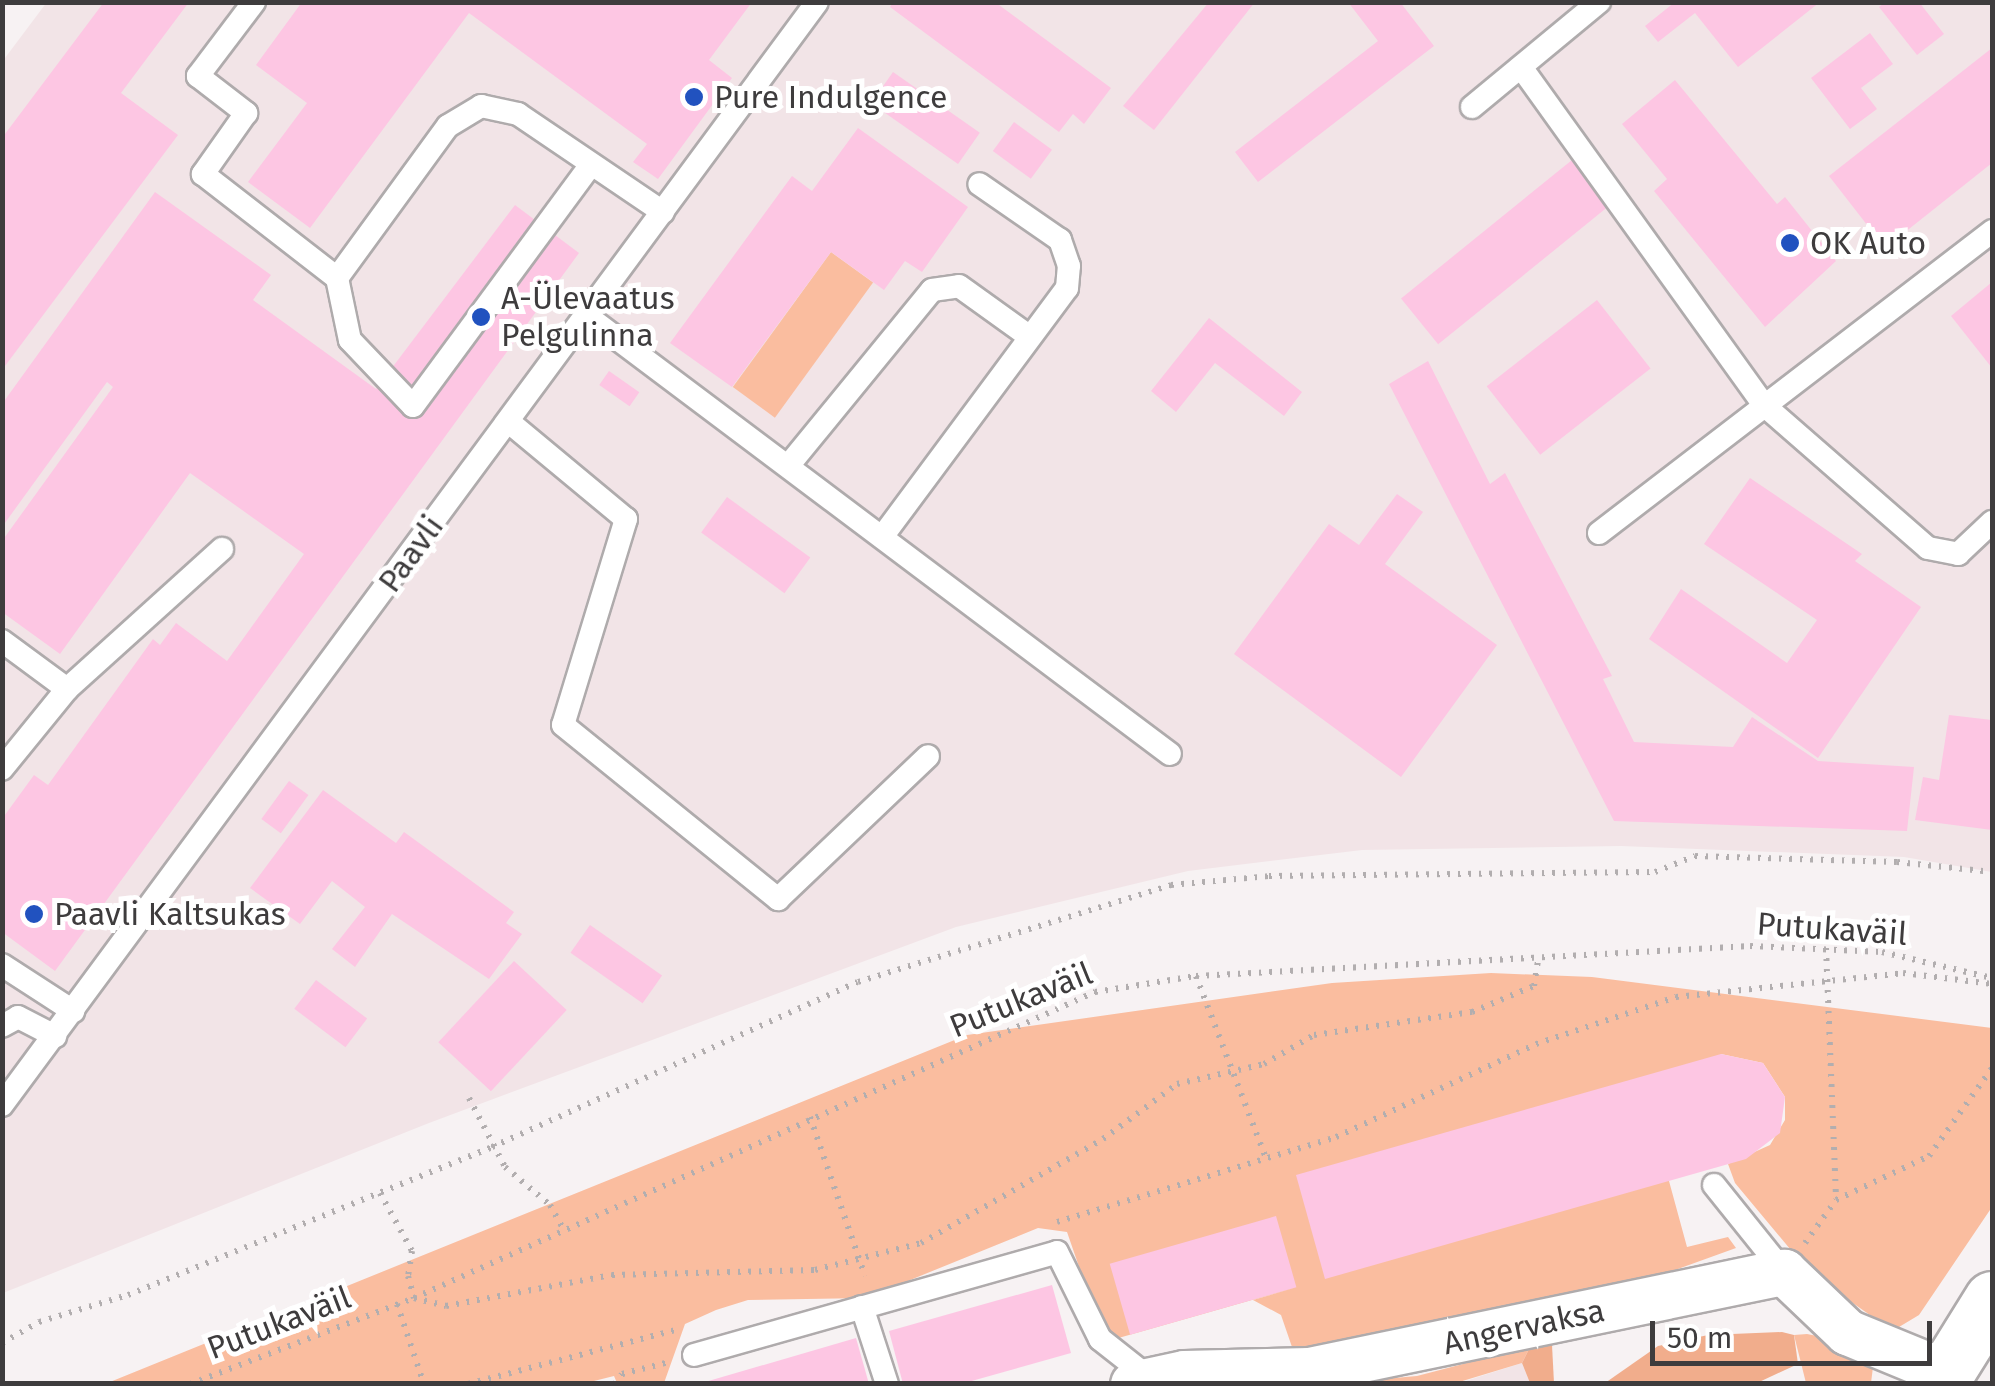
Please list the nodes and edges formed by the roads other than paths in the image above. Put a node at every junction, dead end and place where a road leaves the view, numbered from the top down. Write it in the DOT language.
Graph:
graph roads {
  1 [pos="254,2"];
  2 [pos="817,2"];
  3 [pos="1599,2"];
  4 [pos="1521,67"];
  5 [pos="1472,107"];
  6 [pos="591,164"];
  7 [pos="979,184"];
  8 [pos="663,212"];
  9 [pos="1992,232"];
  10 [pos="337,278"];
  11 [pos="587,316"];
  12 [pos="1030,337"];
  13 [pos="1765,406"];
  14 [pos="509,422"];
  15 [pos="788,466"];
  16 [pos="1992,522"];
  17 [pos="1599,533"];
  18 [pos="882,537"];
  19 [pos="222,550"];
  20 [pos="2,641"];
  21 [pos="67,689"];
  22 [pos="1170,754"];
  23 [pos="928,756"];
  24 [pos="2,769"];
  25 [pos="2,965"];
  26 [pos="73,1011"];
  27 [pos="8,1017"];
  28 [pos="55,1036"];
  29 [pos="2,1105"];
  30 [pos="1714,1185"];
  31 [pos="1784,1272"];
  32 [pos="1992,1299"];
  33 [pos="862,1307"];
  34 [pos="694,1356"];
  35 [pos="1941,1377"];
  36 [pos="1142,1381"];
  37 [pos="886,1384"];
  1 -- 10 [label="lane"];
  2 -- 8 [label="lane, Paavli"];
  3 -- 4 [label="lane"];
  4 -- 5 [label="lane"];
  4 -- 13 [label="lane"];
  6 -- 8 [label="lane"];
  6 -- 10 [label="lane"];
  6 -- 10 [label="lane"];
  7 -- 12 [label="lane"];
  8 -- 11 [label="lane, Paavli"];
  9 -- 13 [label="lane"];
  11 -- 14 [label="lane, Paavli"];
  11 -- 15 [label="lane"];
  12 -- 15 [label="lane"];
  12 -- 18 [label="lane"];
  13 -- 16 [label="lane"];
  13 -- 17 [label="lane"];
  14 -- 23 [label="lane"];
  14 -- 26 [label="lane, Paavli"];
  15 -- 18 [label="lane"];
  18 -- 22 [label="lane"];
  19 -- 21 [label="lane"];
  20 -- 21 [label="lane"];
  21 -- 24 [label="lane"];
  25 -- 26 [label="lane"];
  26 -- 28 [label="lane, Paavli"];
  27 -- 28 [label="lane"];
  28 -- 29 [label="lane, Paavli"];
  30 -- 31 [label="lane"];
  31 -- 35 [label="street"];
  31 -- 36 [label="street, Angervaksa"];
  32 -- 35 [label="street"];
  33 -- 34 [label="lane"];
  33 -- 36 [label="lane"];
  33 -- 37 [label="lane"];
}
